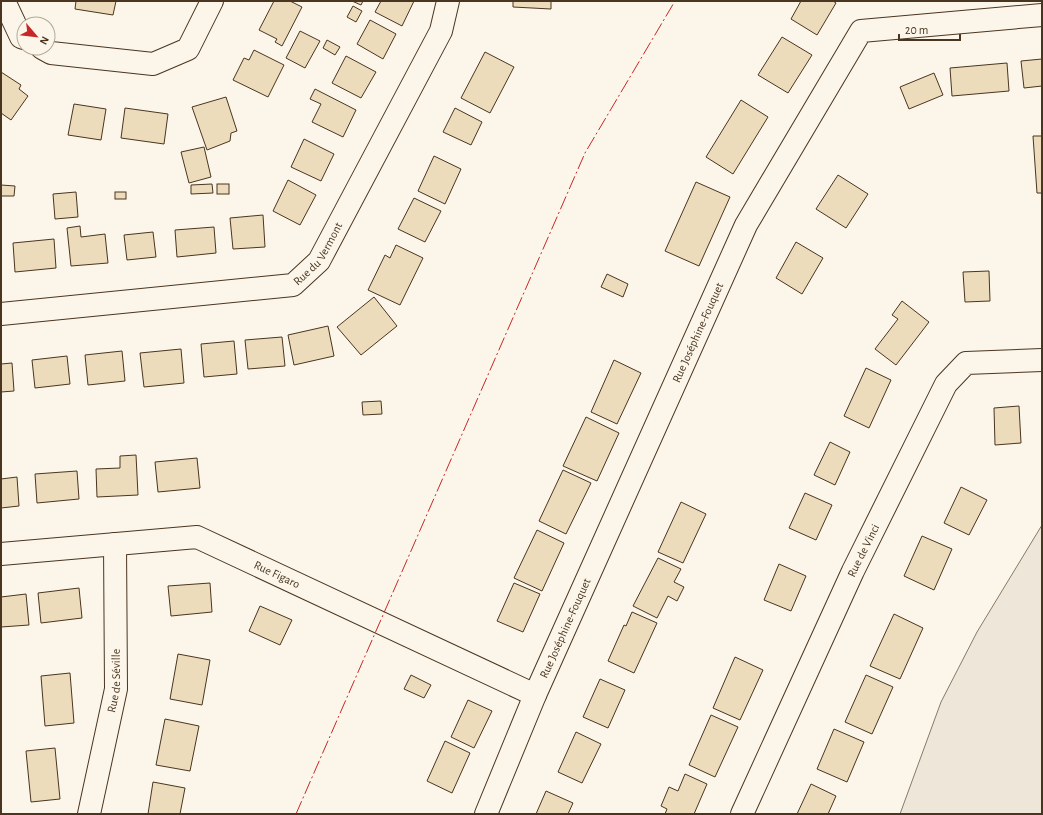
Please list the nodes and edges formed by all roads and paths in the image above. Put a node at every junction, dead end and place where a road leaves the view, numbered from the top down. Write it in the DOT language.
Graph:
graph roads {
  1 [pos="5,1"];
  2 [pos="212,1"];
  3 [pos="448,1"];
  4 [pos="1042,15"];
  5 [pos="16,26"];
  6 [pos="56,53"];
  7 [pos="1,314"];
  8 [pos="1042,360"];
  9 [pos="115,544"];
  10 [pos="1,554"];
  11 [pos="535,695"];
  12 [pos="89,814"];
  13 [pos="486,814"];
  14 [pos="742,814"];
  1 -- 5 [label="street"];
  2 -- 6 [label="street"];
  3 -- 7 [label="street, Rue du Vermont"];
  4 -- 11 [label="street, Rue Joséphine-Fouquet"];
  8 -- 14 [label="street, Rue de Vinci"];
  9 -- 10 [label="street, Rue Figaro"];
  9 -- 11 [label="street, Rue Figaro"];
  9 -- 12 [label="street, Rue de Séville"];
  11 -- 13 [label="street, Rue Joséphine-Fouquet"];
}
